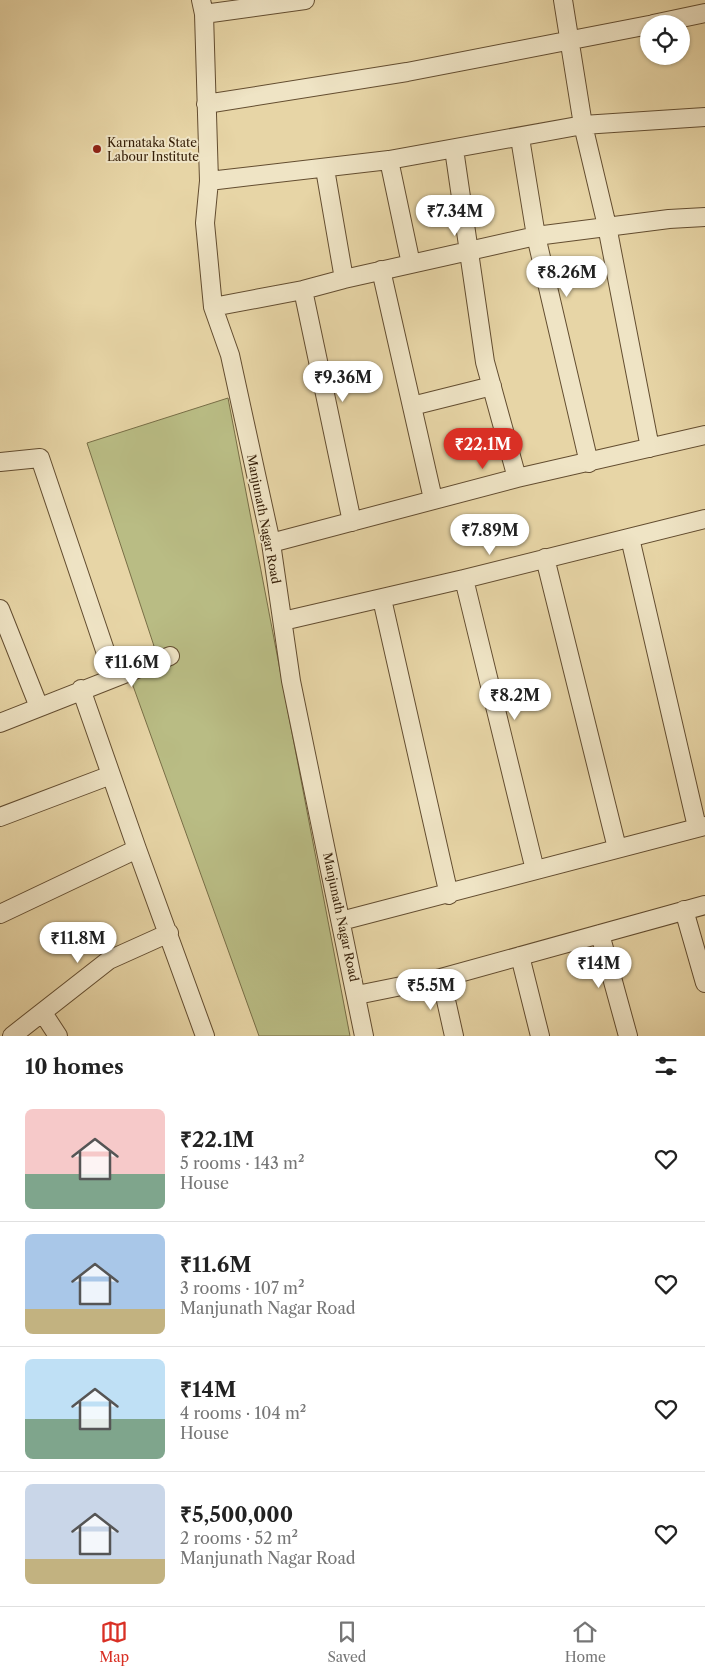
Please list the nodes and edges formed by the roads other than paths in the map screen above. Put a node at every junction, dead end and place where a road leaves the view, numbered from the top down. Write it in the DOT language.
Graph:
graph roads {
  1 [pos="305,0"];
  2 [pos="563,0"];
  3 [pos="203,7"];
  4 [pos="705,14"];
  5 [pos="690,17"];
  6 [pos="640,27"];
  7 [pos="570,40"];
  8 [pos="206,104"];
  9 [pos="705,117"];
  10 [pos="583,125"];
  11 [pos="520,138"];
  12 [pos="454,149"];
  13 [pos="389,160"];
  14 [pos="325,169"];
  15 [pos="209,181"];
  16 [pos="705,218"];
  17 [pos="607,226"];
  18 [pos="536,236"];
  19 [pos="468,250"];
  20 [pos="411,264"];
  21 [pos="381,270"];
  22 [pos="344,279"];
  23 [pos="302,290"];
  24 [pos="213,307"];
  25 [pos="492,386"];
  26 [pos="412,406"];
  27 [pos="705,435"];
  28 [pos="650,448"];
  29 [pos="0,462"];
  30 [pos="589,463"];
  31 [pos="516,478"];
  32 [pos="433,499"];
  33 [pos="705,519"];
  34 [pos="352,522"];
  35 [pos="630,538"];
  36 [pos="271,543"];
  37 [pos="545,558"];
  38 [pos="464,580"];
  39 [pos="382,599"];
  40 [pos="0,609"];
  41 [pos="283,621"];
  42 [pos="170,656"];
  43 [pos="114,677"];
  44 [pos="82,689"];
  45 [pos="40,707"];
  46 [pos="0,723"];
  47 [pos="111,775"];
  48 [pos="0,817"];
  49 [pos="701,826"];
  50 [pos="617,848"];
  51 [pos="136,849"];
  52 [pos="535,870"];
  53 [pos="449,895"];
  54 [pos="705,905"];
  55 [pos="684,910"];
  56 [pos="0,914"];
  57 [pos="342,921"];
  58 [pos="169,933"];
  59 [pos="600,934"];
  60 [pos="520,956"];
  61 [pos="441,978"];
  62 [pos="705,983"];
  63 [pos="357,995"];
  64 [pos="43,1013"];
  65 [pos="12,1036"];
  66 [pos="58,1036"];
  67 [pos="205,1036"];
  68 [pos="364,1036"];
  69 [pos="454,1036"];
  70 [pos="540,1036"];
  71 [pos="628,1036"];
  1 -- 3 [label="street"];
  2 -- 7 [label="street"];
  3 -- 8 [label="street, Manjunath Nagar Road"];
  4 -- 5 [label="street"];
  6 -- 7 [label="street"];
  7 -- 8 [label="street"];
  7 -- 10 [label="street"];
  8 -- 15 [label="street, Manjunath Nagar Road"];
  9 -- 10 [label="street"];
  10 -- 11 [label="street"];
  10 -- 17 [label="street"];
  11 -- 12 [label="street"];
  11 -- 18 [label="street"];
  12 -- 13 [label="street"];
  12 -- 19 [label="street"];
  13 -- 14 [label="street"];
  13 -- 20 [label="street"];
  14 -- 15 [label="street"];
  14 -- 22 [label="street"];
  15 -- 24 [label="street, Manjunath Nagar Road"];
  16 -- 17 [label="street"];
  17 -- 18 [label="street"];
  17 -- 28 [label="street"];
  18 -- 19 [label="street"];
  18 -- 30 [label="street"];
  19 -- 20 [label="street"];
  19 -- 25 [label="street"];
  20 -- 21 [label="street"];
  21 -- 22 [label="street"];
  21 -- 26 [label="street"];
  22 -- 23 [label="street"];
  23 -- 24 [label="street"];
  23 -- 34 [label="street"];
  24 -- 36 [label="street, Manjunath Nagar Road"];
  25 -- 26 [label="street"];
  25 -- 31 [label="street"];
  26 -- 32 [label="street"];
  27 -- 28 [label="street"];
  28 -- 30 [label="street"];
  29 -- 43 [label="street"];
  30 -- 31 [label="street"];
  31 -- 32 [label="street"];
  32 -- 34 [label="street"];
  33 -- 35 [label="street"];
  34 -- 36 [label="street"];
  35 -- 37 [label="street"];
  35 -- 49 [label="street"];
  36 -- 41 [label="street, Manjunath Nagar Road"];
  37 -- 38 [label="street"];
  37 -- 50 [label="street"];
  38 -- 39 [label="street"];
  38 -- 52 [label="street"];
  39 -- 41 [label="street"];
  39 -- 53 [label="street"];
  40 -- 45 [label="street"];
  41 -- 57 [label="street, Manjunath Nagar Road"];
  42 -- 43 [label="street"];
  43 -- 44 [label="street"];
  44 -- 45 [label="street"];
  44 -- 47 [label="street"];
  45 -- 46 [label="street"];
  47 -- 48 [label="street"];
  47 -- 51 [label="street"];
  49 -- 50 [label="street"];
  50 -- 52 [label="street"];
  51 -- 56 [label="street"];
  51 -- 58 [label="street"];
  52 -- 53 [label="street"];
  53 -- 57 [label="street"];
  54 -- 55 [label="street"];
  55 -- 59 [label="street"];
  55 -- 62 [label="street"];
  57 -- 63 [label="street, Manjunath Nagar Road"];
  58 -- 64 [label="street"];
  58 -- 67 [label="street"];
  59 -- 60 [label="street"];
  59 -- 71 [label="street"];
  60 -- 61 [label="street"];
  60 -- 70 [label="street"];
  61 -- 63 [label="street"];
  61 -- 69 [label="street"];
  63 -- 68 [label="street, Manjunath Nagar Road"];
  64 -- 65 [label="street"];
  64 -- 66 [label="street"];
}
